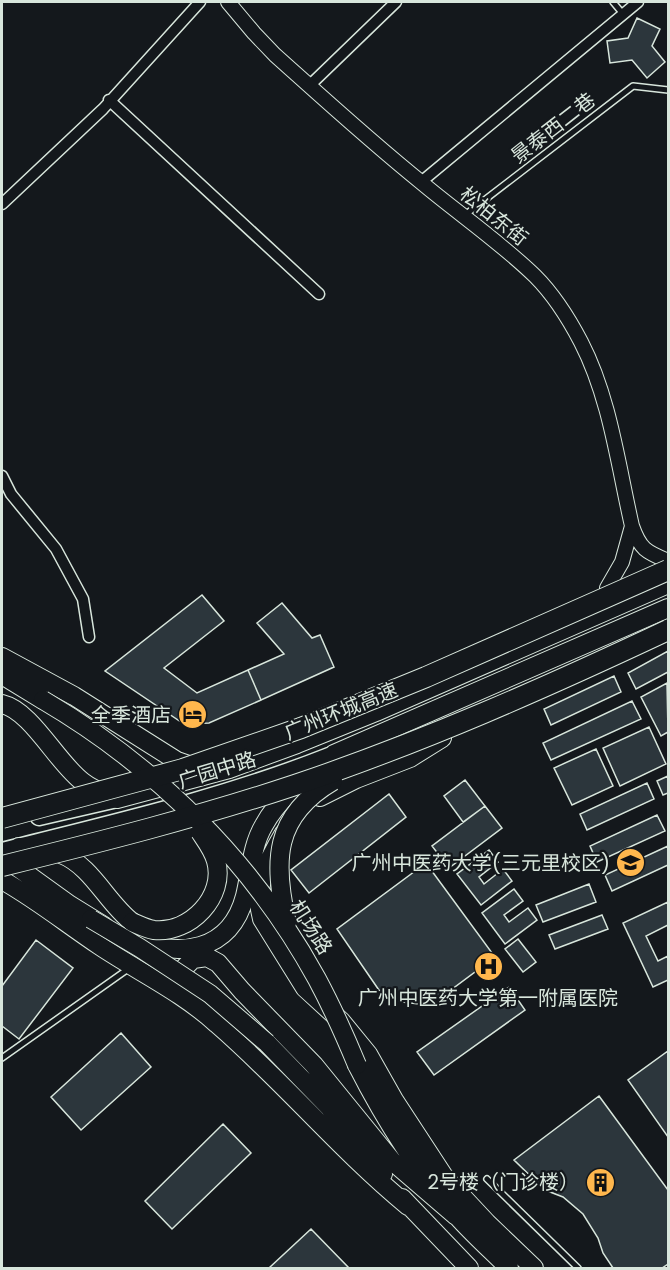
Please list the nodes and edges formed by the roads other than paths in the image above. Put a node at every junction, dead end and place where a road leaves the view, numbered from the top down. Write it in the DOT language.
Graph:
graph roads {
  1 [pos="200,2"];
  2 [pos="228,2"];
  3 [pos="396,2"];
  4 [pos="613,2"];
  5 [pos="638,2"];
  6 [pos="623,14"];
  7 [pos="309,86"];
  8 [pos="669,90"];
  9 [pos="110,100"];
  10 [pos="421,182"];
  11 [pos="2,204"];
  12 [pos="464,216"];
  13 [pos="319,294"];
  14 [pos="2,476"];
  15 [pos="632,526"];
  16 [pos="668,561"];
  17 [pos="669,570"];
  18 [pos="669,584"];
  19 [pos="607,588"];
  20 [pos="669,608"];
  21 [pos="564,630"];
  22 [pos="669,630"];
  23 [pos="507,633"];
  24 [pos="89,637"];
  25 [pos="669,639"];
  26 [pos="588,644"];
  27 [pos="2,657"];
  28 [pos="469,671"];
  29 [pos="2,675"];
  30 [pos="399,680"];
  31 [pos="2,685"];
  32 [pos="566,685"];
  33 [pos="43,700"];
  34 [pos="454,703"];
  35 [pos="2,704"];
  36 [pos="376,712"];
  37 [pos="492,717"];
  38 [pos="442,738"];
  39 [pos="333,754"];
  40 [pos="177,761"];
  41 [pos="229,769"];
  42 [pos="174,797"];
  43 [pos="117,799"];
  44 [pos="2,818"];
  45 [pos="2,827"];
  46 [pos="7,851"];
  47 [pos="2,866"];
  48 [pos="2,880"];
  49 [pos="91,919"];
  50 [pos="289,934"];
  51 [pos="133,966"];
  52 [pos="175,991"];
  53 [pos="2,1058"];
  54 [pos="488,1179"];
  55 [pos="408,1206"];
  56 [pos="456,1216"];
  57 [pos="469,1269"];
  58 [pos="509,1269"];
  59 [pos="534,1269"];
  60 [pos="578,1269"];
  1 -- 9 [label="street"];
  2 -- 7 [label="street, 松柏东街"];
  3 -- 7 [label="street"];
  4 -- 6 [label="lane"];
  5 -- 6 [label="street"];
  6 -- 10 [label="street"];
  7 -- 10 [label="street, 松柏东街"];
  8 -- 12 [label="lane, 景泰西二巷"];
  9 -- 11 [label="street"];
  9 -- 13 [label="street"];
  10 -- 12 [label="street, 松柏东街"];
  12 -- 15 [label="street, 松柏东街"];
  14 -- 24 [label="street"];
  15 -- 16 [label="street"];
  15 -- 19 [label="street"];
  16 -- 19 [label="main road"];
  17 -- 44 [label="highway, 广州环城高速, bridge"];
  18 -- 21 [label="highway, 广园中路"];
  19 -- 21 [label="main road"];
  19 -- 23 [label="main road"];
  20 -- 26 [label="highway, 广园中路"];
  21 -- 28 [label="highway, 广园中路"];
  22 -- 47 [label="highway, bridge"];
  23 -- 28 [label="main road"];
  23 -- 30 [label="main road"];
  25 -- 32 [label="main road"];
  26 -- 32 [label="main road"];
  26 -- 34 [label="highway, 广园中路"];
  27 -- 40 [label="highway"];
  28 -- 36 [label="highway, 广园中路"];
  29 -- 33 [label="highway, 机场路"];
  30 -- 36 [label="main road"];
  30 -- 40 [label="main road"];
  31 -- 33 [label="highway"];
  32 -- 37 [label="main road"];
  33 -- 42 [label="highway, 机场路, bridge"];
  34 -- 37 [label="main road"];
  34 -- 39 [label="highway, 广园中路"];
  35 -- 43 [label="highway"];
  36 -- 41 [label="highway, 广园中路"];
  37 -- 38 [label="main road"];
  38 -- 50 [label="highway, bridge"];
  38 -- 59 [label="highway"];
  39 -- 46 [label="main road, 广园中路"];
  39 -- 49 [label="highway, bridge"];
  40 -- 41 [label="highway"];
  41 -- 43 [label="highway, 广园中路"];
  42 -- 46 [label="highway, bridge"];
  42 -- 50 [label="highway, 机场路, bridge"];
  43 -- 45 [label="main road, 广园中路"];
  46 -- 49 [label="highway, bridge"];
  48 -- 51 [label="highway"];
  49 -- 55 [label="highway, bridge"];
  50 -- 56 [label="highway, 机场路, bridge"];
  51 -- 52 [label="highway"];
  51 -- 53 [label="lane"];
  52 -- 55 [label="highway"];
  52 -- 56 [label="highway"];
  54 -- 60 [label="lane"];
  55 -- 57 [label="highway"];
  56 -- 58 [label="highway, 机场路"];
}
